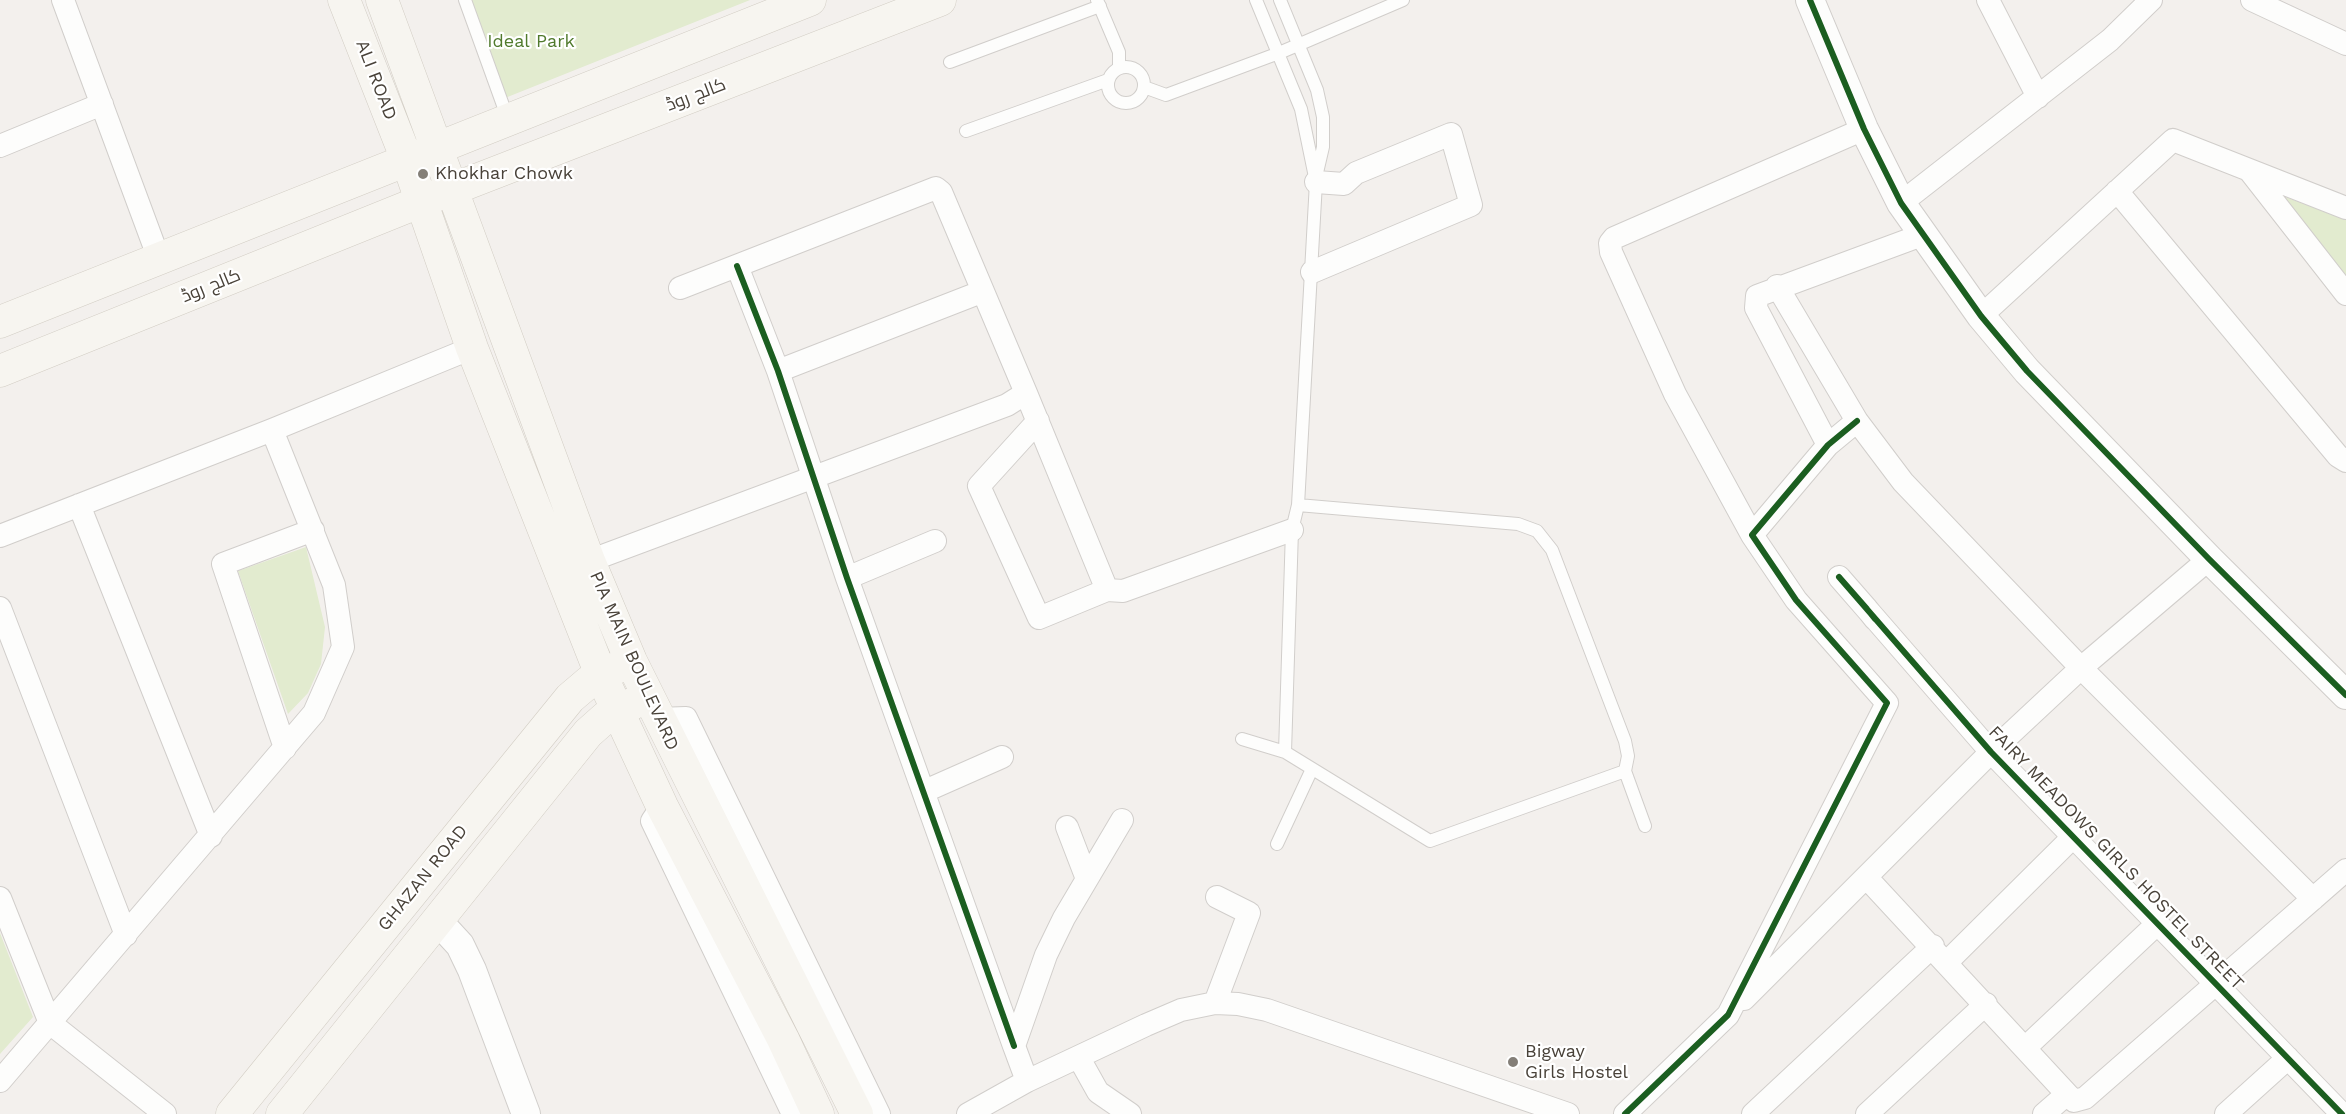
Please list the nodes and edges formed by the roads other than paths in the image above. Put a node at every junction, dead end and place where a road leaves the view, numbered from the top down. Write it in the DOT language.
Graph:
graph roads {
  1 [pos="63,0"];
  2 [pos="344,0"];
  3 [pos="382,0"];
  4 [pos="465,0"];
  5 [pos="810,0"];
  6 [pos="940,0"];
  7 [pos="1256,0"];
  8 [pos="1280,0"];
  9 [pos="1403,0"];
  10 [pos="1810,0"];
  11 [pos="1988,0"];
  12 [pos="2151,0"];
  13 [pos="2252,0"];
  14 [pos="1098,3"];
  15 [pos="1299,44"];
  16 [pos="2346,44"];
  17 [pos="1279,53"];
  18 [pos="950,62"];
  19 [pos="1119,68"];
  20 [pos="1108,80"];
  21 [pos="1144,87"];
  22 [pos="2038,97"];
  23 [pos="102,104"];
  24 [pos="509,120"];
  25 [pos="1864,129"];
  26 [pos="966,131"];
  27 [pos="0,146"];
  28 [pos="436,149"];
  29 [pos="407,160"];
  30 [pos="2247,167"];
  31 [pos="1316,180"];
  32 [pos="452,190"];
  33 [pos="2117,191"];
  34 [pos="422,201"];
  35 [pos="1901,203"];
  36 [pos="2346,208"];
  37 [pos="1922,235"];
  38 [pos="159,259"];
  39 [pos="737,266"];
  40 [pos="1312,272"];
  41 [pos="1778,286"];
  42 [pos="680,288"];
  43 [pos="981,292"];
  44 [pos="2346,294"];
  45 [pos="1981,316"];
  46 [pos="0,322"];
  47 [pos="472,348"];
  48 [pos="0,371"];
  49 [pos="778,371"];
  50 [pos="1026,393"];
  51 [pos="1038,421"];
  52 [pos="1857,421"];
  53 [pos="272,430"];
  54 [pos="1828,445"];
  55 [pos="2346,460"];
  56 [pos="812,477"];
  57 [pos="79,505"];
  58 [pos="1298,505"];
  59 [pos="313,530"];
  60 [pos="1292,530"];
  61 [pos="1752,535"];
  62 [pos="0,536"];
  63 [pos="935,541"];
  64 [pos="2209,559"];
  65 [pos="589,561"];
  66 [pos="847,578"];
  67 [pos="1107,590"];
  68 [pos="0,608"];
  69 [pos="1875,619"];
  70 [pos="630,661"];
  71 [pos="2081,668"];
  72 [pos="601,675"];
  73 [pos="2346,695"];
  74 [pos="652,708"];
  75 [pos="617,711"];
  76 [pos="1242,739"];
  77 [pos="285,748"];
  78 [pos="1285,752"];
  79 [pos="1991,752"];
  80 [pos="1002,757"];
  81 [pos="1312,769"];
  82 [pos="1625,771"];
  83 [pos="925,791"];
  84 [pos="662,806"];
  85 [pos="1122,820"];
  86 [pos="1645,826"];
  87 [pos="1067,827"];
  88 [pos="211,836"];
  89 [pos="2073,837"];
  90 [pos="1277,844"];
  91 [pos="2346,870"];
  92 [pos="1866,877"];
  93 [pos="1087,879"];
  94 [pos="1217,897"];
  95 [pos="0,898"];
  96 [pos="2313,899"];
  97 [pos="437,920"];
  98 [pos="2158,923"];
  99 [pos="126,935"];
  100 [pos="1940,954"];
  101 [pos="2218,985"];
  102 [pos="1215,1003"];
  103 [pos="1986,1004"];
  104 [pos="1728,1015"];
  105 [pos="50,1023"];
  106 [pos="1014,1046"];
  107 [pos="2025,1048"];
  108 [pos="1079,1058"];
  109 [pos="2288,1058"];
  110 [pos="0,1081"];
  111 [pos="1027,1081"];
  112 [pos="2067,1094"];
  113 [pos="1556,1113"];
  114 [pos="165,1114"];
  115 [pos="232,1114"];
  116 [pos="282,1114"];
  117 [pos="526,1114"];
  118 [pos="793,1114"];
  119 [pos="818,1114"];
  120 [pos="857,1114"];
  121 [pos="879,1114"];
  122 [pos="968,1114"];
  123 [pos="1130,1114"];
  124 [pos="1625,1114"];
  125 [pos="1753,1114"];
  126 [pos="1867,1114"];
  127 [pos="2044,1114"];
  128 [pos="2226,1114"];
  129 [pos="2342,1114"];
  1 -- 23 [label="street"];
  2 -- 29 [label="main road, ALI ROAD"];
  3 -- 28 [label="main road, ALI ROAD"];
  4 -- 24 [label="lane"];
  5 -- 24 [label="main road"];
  6 -- 32 [label="main road, کالج روڈ"];
  7 -- 17 [label="lane"];
  8 -- 15 [label="lane"];
  9 -- 15 [label="lane"];
  10 -- 25 [label="street"];
  11 -- 22 [label="street"];
  12 -- 22 [label="street"];
  13 -- 16 [label="street"];
  14 -- 18 [label="lane"];
  14 -- 19 [label="lane"];
  15 -- 17 [label="lane"];
  15 -- 31 [label="lane"];
  17 -- 21 [label="lane"];
  17 -- 31 [label="lane"];
  19 -- 20 [label="lane"];
  19 -- 21 [label="lane"];
  20 -- 21 [label="lane"];
  20 -- 26 [label="lane"];
  22 -- 35 [label="street"];
  23 -- 27 [label="street"];
  23 -- 38 [label="street"];
  24 -- 28 [label="main road"];
  25 -- 35 [label="street"];
  25 -- 61 [label="street"];
  28 -- 29 [label="main road"];
  28 -- 32 [label="main road, ALI ROAD"];
  29 -- 34 [label="main road, ALI ROAD"];
  29 -- 38 [label="main road"];
  30 -- 33 [label="street"];
  30 -- 36 [label="street"];
  30 -- 44 [label="street"];
  31 -- 40 [label="lane"];
  31 -- 40 [label="street"];
  32 -- 34 [label="main road, کالج روڈ"];
  32 -- 65 [label="main road, PIA MAIN BOULEVARD"];
  33 -- 45 [label="street"];
  33 -- 55 [label="street"];
  34 -- 47 [label="main road, PIA MAIN BOULEVARD"];
  34 -- 48 [label="main road, کالج روڈ"];
  35 -- 37 [label="street"];
  37 -- 41 [label="street"];
  37 -- 45 [label="street"];
  38 -- 46 [label="main road"];
  39 -- 42 [label="street"];
  39 -- 43 [label="street"];
  39 -- 49 [label="street"];
  40 -- 58 [label="lane"];
  41 -- 52 [label="street"];
  41 -- 54 [label="street"];
  43 -- 49 [label="street"];
  43 -- 50 [label="street"];
  45 -- 64 [label="street"];
  47 -- 53 [label="street"];
  47 -- 72 [label="main road, PIA MAIN BOULEVARD"];
  49 -- 56 [label="street"];
  50 -- 51 [label="street"];
  50 -- 56 [label="street"];
  51 -- 67 [label="street"];
  51 -- 67 [label="street"];
  52 -- 54 [label="street"];
  52 -- 71 [label="street"];
  53 -- 57 [label="street"];
  53 -- 59 [label="street"];
  54 -- 61 [label="street"];
  56 -- 65 [label="street"];
  56 -- 66 [label="street"];
  57 -- 62 [label="street"];
  57 -- 88 [label="street"];
  58 -- 60 [label="lane"];
  58 -- 82 [label="lane"];
  59 -- 77 [label="street"];
  59 -- 77 [label="street"];
  60 -- 67 [label="street"];
  60 -- 78 [label="lane"];
  61 -- 104 [label="street"];
  63 -- 66 [label="street"];
  64 -- 71 [label="street"];
  64 -- 73 [label="street"];
  65 -- 70 [label="main road, PIA MAIN BOULEVARD"];
  66 -- 83 [label="street"];
  68 -- 99 [label="street"];
  69 -- 79 [label="street, FAIRY MEADOWS GIRLS HOSTEL STREET"];
  70 -- 72 [label="main road, GHAZAN ROAD"];
  70 -- 74 [label="main road, PIA MAIN BOULEVARD"];
  71 -- 79 [label="street"];
  71 -- 96 [label="street"];
  72 -- 75 [label="main road, PIA MAIN BOULEVARD"];
  72 -- 115 [label="main road, GHAZAN ROAD"];
  74 -- 75 [label="main road, GHAZAN ROAD"];
  74 -- 120 [label="main road, PIA MAIN BOULEVARD"];
  74 -- 121 [label="street"];
  75 -- 84 [label="main road, PIA MAIN BOULEVARD"];
  75 -- 97 [label="main road, GHAZAN ROAD"];
  76 -- 78 [label="lane"];
  77 -- 88 [label="street"];
  78 -- 81 [label="lane"];
  79 -- 89 [label="street, FAIRY MEADOWS GIRLS HOSTEL STREET"];
  79 -- 92 [label="street"];
  80 -- 83 [label="street"];
  81 -- 82 [label="lane"];
  81 -- 90 [label="lane"];
  82 -- 86 [label="lane"];
  83 -- 106 [label="street"];
  84 -- 118 [label="street"];
  84 -- 119 [label="main road, PIA MAIN BOULEVARD"];
  85 -- 93 [label="street"];
  87 -- 93 [label="street"];
  88 -- 99 [label="street"];
  89 -- 98 [label="street, FAIRY MEADOWS GIRLS HOSTEL STREET"];
  89 -- 100 [label="street"];
  91 -- 96 [label="street"];
  92 -- 100 [label="street"];
  92 -- 104 [label="street"];
  93 -- 106 [label="street"];
  94 -- 102 [label="street"];
  95 -- 105 [label="street"];
  96 -- 101 [label="street"];
  97 -- 116 [label="main road, GHAZAN ROAD"];
  97 -- 117 [label="street"];
  98 -- 101 [label="street, FAIRY MEADOWS GIRLS HOSTEL STREET"];
  98 -- 107 [label="street"];
  99 -- 105 [label="street"];
  100 -- 103 [label="street"];
  100 -- 125 [label="street"];
  101 -- 109 [label="street, FAIRY MEADOWS GIRLS HOSTEL STREET"];
  101 -- 112 [label="street"];
  102 -- 108 [label="street"];
  102 -- 113 [label="street"];
  103 -- 107 [label="street"];
  103 -- 126 [label="street"];
  104 -- 124 [label="street"];
  105 -- 110 [label="street"];
  105 -- 114 [label="street"];
  106 -- 111 [label="street"];
  107 -- 112 [label="street"];
  108 -- 111 [label="street"];
  108 -- 123 [label="street"];
  109 -- 128 [label="street"];
  109 -- 129 [label="street, FAIRY MEADOWS GIRLS HOSTEL STREET"];
  111 -- 122 [label="street"];
  112 -- 127 [label="street"];
}
